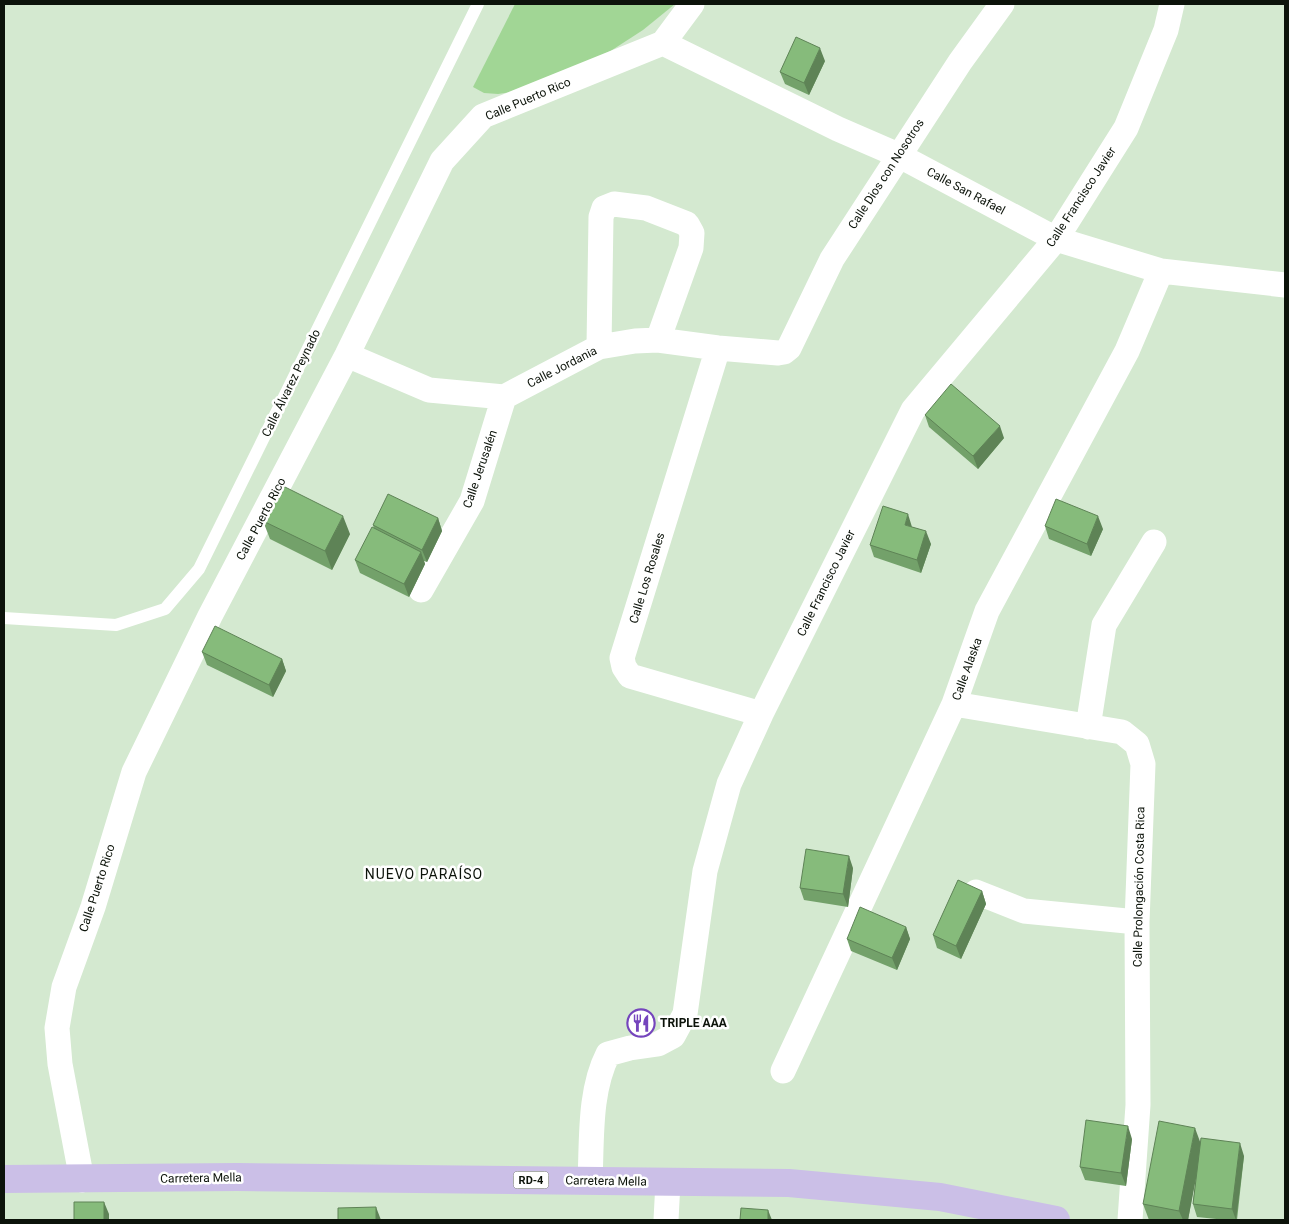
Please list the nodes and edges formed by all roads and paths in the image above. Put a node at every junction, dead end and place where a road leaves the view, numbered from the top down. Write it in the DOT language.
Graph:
graph roads {
  1 [pos="478,4"];
  2 [pos="692,4"];
  3 [pos="1002,4"];
  4 [pos="1172,4"];
  5 [pos="663,43"];
  6 [pos="898,155"];
  7 [pos="1056,239"];
  8 [pos="1161,271"];
  9 [pos="1285,285"];
  10 [pos="658,340"];
  11 [pos="599,347"];
  12 [pos="718,348"];
  13 [pos="784,352"];
  14 [pos="347,355"];
  15 [pos="504,397"];
  16 [pos="1154,542"];
  17 [pos="421,590"];
  18 [pos="4,618"];
  19 [pos="954,704"];
  20 [pos="761,714"];
  21 [pos="1088,727"];
  22 [pos="976,892"];
  23 [pos="1137,922"];
  24 [pos="783,1071"];
  25 [pos="4,1179"];
  26 [pos="82,1180"];
  27 [pos="590,1180"];
  28 [pos="668,1182"];
  29 [pos="666,1220"];
  30 [pos="1056,1220"];
  31 [pos="1130,1220"];
  1 -- 18 [label="lane, Calle Álvarez Peynado"];
  2 -- 5 [label="street"];
  3 -- 6 [label="street, Calle Dios con Nosotros"];
  4 -- 7 [label="street, Calle Francisco Javier"];
  5 -- 6 [label="street, Calle San Rafael"];
  5 -- 14 [label="street, Calle Puerto Rico"];
  6 -- 7 [label="street, Calle San Rafael"];
  6 -- 13 [label="street, Calle Dios con Nosotros"];
  7 -- 8 [label="street, Calle San Rafael"];
  7 -- 20 [label="street, Calle Francisco Javier"];
  8 -- 9 [label="street, Calle San Rafael"];
  8 -- 19 [label="street, Calle Alaska"];
  10 -- 11 [label="street, Calle Jordania"];
  10 -- 11 [label="street"];
  10 -- 12 [label="street, Calle Jordania"];
  11 -- 15 [label="street, Calle Jordania"];
  12 -- 13 [label="street, Calle Jordania"];
  12 -- 20 [label="street, Calle Los Rosales"];
  14 -- 15 [label="street"];
  14 -- 26 [label="street, Calle Puerto Rico"];
  15 -- 17 [label="street, Calle Jerusalén"];
  16 -- 21 [label="street"];
  19 -- 21 [label="street, Calle Prolongación Costa Rica"];
  19 -- 24 [label="street, Calle Alaska"];
  20 -- 27 [label="street, Calle Francisco Javier"];
  21 -- 23 [label="street, Calle Prolongación Costa Rica"];
  22 -- 23 [label="street"];
  23 -- 31 [label="street, Calle Prolongación Costa Rica"];
  25 -- 26 [label="main road, Carretera Mella / RD-4"];
  26 -- 27 [label="main road, Carretera Mella / RD-4"];
  27 -- 28 [label="main road, Carretera Mella / RD-4"];
  28 -- 29 [label="street"];
  28 -- 30 [label="main road, Carretera Mella / RD-4"];
}
